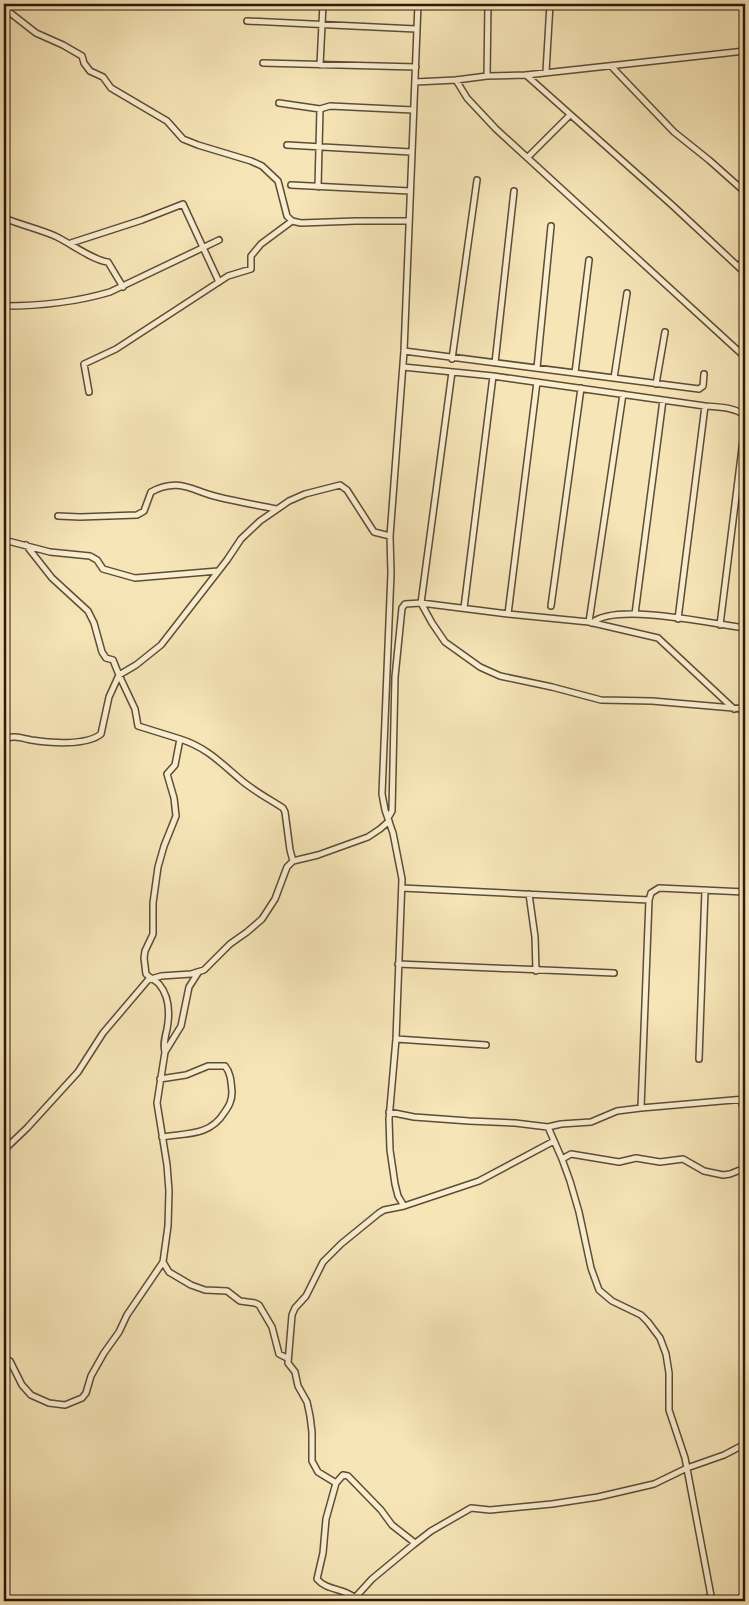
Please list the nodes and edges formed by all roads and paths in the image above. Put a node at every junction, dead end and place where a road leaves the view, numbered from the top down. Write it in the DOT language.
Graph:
graph roads {
  1 [pos="324,4"];
  2 [pos="418,4"];
  3 [pos="488,4"];
  4 [pos="550,4"];
  5 [pos="4,8"];
  6 [pos="247,21"];
  7 [pos="322,25"];
  8 [pos="416,29"];
  9 [pos="745,51"];
  10 [pos="263,63"];
  11 [pos="320,65"];
  12 [pos="612,66"];
  13 [pos="416,67"];
  14 [pos="546,72"];
  15 [pos="526,75"];
  16 [pos="487,76"];
  17 [pos="456,80"];
  18 [pos="414,82"];
  19 [pos="279,103"];
  20 [pos="320,109"];
  21 [pos="413,110"];
  22 [pos="570,115"];
  23 [pos="287,145"];
  24 [pos="319,147"];
  25 [pos="411,152"];
  26 [pos="528,157"];
  27 [pos="477,180"];
  28 [pos="291,186"];
  29 [pos="318,187"];
  30 [pos="410,191"];
  31 [pos="514,191"];
  32 [pos="745,192"];
  33 [pos="4,206"];
  34 [pos="5,219"];
  35 [pos="292,221"];
  36 [pos="409,221"];
  37 [pos="551,226"];
  38 [pos="4,231"];
  39 [pos="218,240"];
  40 [pos="71,243"];
  41 [pos="205,247"];
  42 [pos="745,259"];
  43 [pos="589,260"];
  44 [pos="739,266"];
  45 [pos="745,273"];
  46 [pos="220,282"];
  47 [pos="123,287"];
  48 [pos="627,294"];
  49 [pos="4,306"];
  50 [pos="665,332"];
  51 [pos="404,352"];
  52 [pos="745,357"];
  53 [pos="452,359"];
  54 [pos="495,363"];
  55 [pos="403,367"];
  56 [pos="537,368"];
  57 [pos="452,372"];
  58 [pos="575,373"];
  59 [pos="704,374"];
  60 [pos="493,376"];
  61 [pos="614,378"];
  62 [pos="537,382"];
  63 [pos="656,384"];
  64 [pos="581,388"];
  65 [pos="89,392"];
  66 [pos="622,394"];
  67 [pos="663,400"];
  68 [pos="705,406"];
  69 [pos="745,416"];
  70 [pos="745,424"];
  71 [pos="276,510"];
  72 [pos="58,516"];
  73 [pos="390,536"];
  74 [pos="4,540"];
  75 [pos="26,545"];
  76 [pos="218,571"];
  77 [pos="421,602"];
  78 [pos="551,606"];
  79 [pos="464,608"];
  80 [pos="508,614"];
  81 [pos="635,614"];
  82 [pos="678,619"];
  83 [pos="590,622"];
  84 [pos="720,625"];
  85 [pos="745,628"];
  86 [pos="119,675"];
  87 [pos="734,709"];
  88 [pos="745,709"];
  89 [pos="4,739"];
  90 [pos="180,739"];
  91 [pos="388,819"];
  92 [pos="293,861"];
  93 [pos="402,888"];
  94 [pos="705,890"];
  95 [pos="745,892"];
  96 [pos="530,894"];
  97 [pos="649,900"];
  98 [pos="398,964"];
  99 [pos="536,971"];
  100 [pos="198,973"];
  101 [pos="614,973"];
  102 [pos="151,978"];
  103 [pos="396,1039"];
  104 [pos="486,1045"];
  105 [pos="165,1052"];
  106 [pos="699,1059"];
  107 [pos="160,1079"];
  108 [pos="743,1099"];
  109 [pos="641,1108"];
  110 [pos="389,1112"];
  111 [pos="745,1116"];
  112 [pos="548,1127"];
  113 [pos="162,1137"];
  114 [pos="554,1141"];
  115 [pos="4,1150"];
  116 [pos="562,1159"];
  117 [pos="745,1168"];
  118 [pos="404,1206"];
  119 [pos="163,1262"];
  120 [pos="287,1358"];
  121 [pos="4,1359"];
  122 [pos="745,1444"];
  123 [pos="687,1468"];
  124 [pos="336,1483"];
  125 [pos="415,1543"];
  126 [pos="711,1598"];
  127 [pos="354,1600"];
  128 [pos="702,1601"];
  1 -- 7 [label="street"];
  2 -- 8 [label="street"];
  3 -- 16 [label="street"];
  4 -- 14 [label="street"];
  5 -- 35 [label="street"];
  6 -- 7 [label="street"];
  7 -- 8 [label="street"];
  7 -- 11 [label="street"];
  8 -- 13 [label="street"];
  9 -- 12 [label="street"];
  10 -- 11 [label="street"];
  11 -- 13 [label="street"];
  12 -- 14 [label="street"];
  12 -- 32 [label="street"];
  13 -- 18 [label="street"];
  14 -- 15 [label="street"];
  15 -- 16 [label="street"];
  15 -- 22 [label="street"];
  16 -- 17 [label="street"];
  17 -- 18 [label="street"];
  17 -- 26 [label="street"];
  18 -- 21 [label="street"];
  19 -- 20 [label="street"];
  20 -- 21 [label="street"];
  20 -- 24 [label="street"];
  21 -- 25 [label="street"];
  22 -- 26 [label="street"];
  22 -- 44 [label="street"];
  23 -- 24 [label="street"];
  24 -- 25 [label="street"];
  24 -- 29 [label="street"];
  25 -- 30 [label="street"];
  26 -- 52 [label="street"];
  27 -- 53 [label="street"];
  28 -- 29 [label="street"];
  29 -- 30 [label="street"];
  30 -- 36 [label="street"];
  31 -- 54 [label="street"];
  33 -- 34 [label="street"];
  34 -- 38 [label="street"];
  34 -- 40 [label="street"];
  35 -- 36 [label="street"];
  35 -- 46 [label="street"];
  36 -- 51 [label="street"];
  37 -- 56 [label="street"];
  39 -- 41 [label="street"];
  40 -- 41 [label="street"];
  40 -- 47 [label="street"];
  41 -- 46 [label="street"];
  41 -- 47 [label="street"];
  42 -- 44 [label="street"];
  43 -- 58 [label="street"];
  44 -- 45 [label="street"];
  46 -- 65 [label="street"];
  47 -- 49 [label="street"];
  48 -- 61 [label="street"];
  50 -- 63 [label="street"];
  51 -- 53 [label="street"];
  51 -- 55 [label="street"];
  53 -- 54 [label="street"];
  54 -- 56 [label="street"];
  55 -- 57 [label="street"];
  55 -- 73 [label="street"];
  56 -- 58 [label="street"];
  57 -- 60 [label="street"];
  57 -- 77 [label="street"];
  58 -- 61 [label="street"];
  59 -- 63 [label="street"];
  60 -- 62 [label="street"];
  60 -- 79 [label="street"];
  61 -- 63 [label="street"];
  62 -- 64 [label="street"];
  62 -- 80 [label="street"];
  64 -- 66 [label="street"];
  64 -- 78 [label="street"];
  66 -- 67 [label="street"];
  66 -- 83 [label="street"];
  67 -- 68 [label="street"];
  67 -- 81 [label="street"];
  68 -- 69 [label="street"];
  68 -- 82 [label="street"];
  70 -- 84 [label="street"];
  71 -- 72 [label="street"];
  71 -- 73 [label="street"];
  71 -- 76 [label="street"];
  73 -- 91 [label="street"];
  74 -- 75 [label="street"];
  75 -- 76 [label="street"];
  75 -- 86 [label="street"];
  76 -- 86 [label="street"];
  77 -- 79 [label="street"];
  77 -- 87 [label="street"];
  77 -- 91 [label="street"];
  79 -- 80 [label="street"];
  80 -- 83 [label="street"];
  81 -- 82 [label="street"];
  81 -- 83 [label="street"];
  82 -- 84 [label="street"];
  83 -- 87 [label="street"];
  84 -- 85 [label="street"];
  86 -- 89 [label="street"];
  86 -- 90 [label="street"];
  87 -- 88 [label="street"];
  90 -- 92 [label="street"];
  90 -- 102 [label="street"];
  91 -- 92 [label="street"];
  91 -- 93 [label="street"];
  92 -- 100 [label="street"];
  93 -- 96 [label="street"];
  93 -- 98 [label="street"];
  94 -- 95 [label="street"];
  94 -- 97 [label="street"];
  94 -- 106 [label="street"];
  96 -- 97 [label="street"];
  96 -- 99 [label="street"];
  97 -- 109 [label="street"];
  98 -- 99 [label="street"];
  98 -- 103 [label="street"];
  99 -- 101 [label="street"];
  100 -- 102 [label="street"];
  100 -- 105 [label="street"];
  102 -- 105 [label="street"];
  102 -- 115 [label="street"];
  103 -- 104 [label="street"];
  103 -- 110 [label="street"];
  105 -- 107 [label="street"];
  107 -- 113 [label="street"];
  107 -- 113 [label="street"];
  108 -- 109 [label="street"];
  108 -- 111 [label="street"];
  109 -- 112 [label="street"];
  110 -- 112 [label="street"];
  110 -- 118 [label="street"];
  112 -- 114 [label="street"];
  113 -- 119 [label="street"];
  114 -- 116 [label="street"];
  114 -- 118 [label="street"];
  116 -- 117 [label="street"];
  116 -- 123 [label="street"];
  118 -- 120 [label="street"];
  119 -- 120 [label="street"];
  119 -- 121 [label="street"];
  120 -- 124 [label="street"];
  122 -- 123 [label="street"];
  123 -- 125 [label="street"];
  123 -- 126 [label="street"];
  124 -- 125 [label="street"];
  124 -- 127 [label="street"];
  125 -- 127 [label="street"];
  126 -- 128 [label="street"];
}
